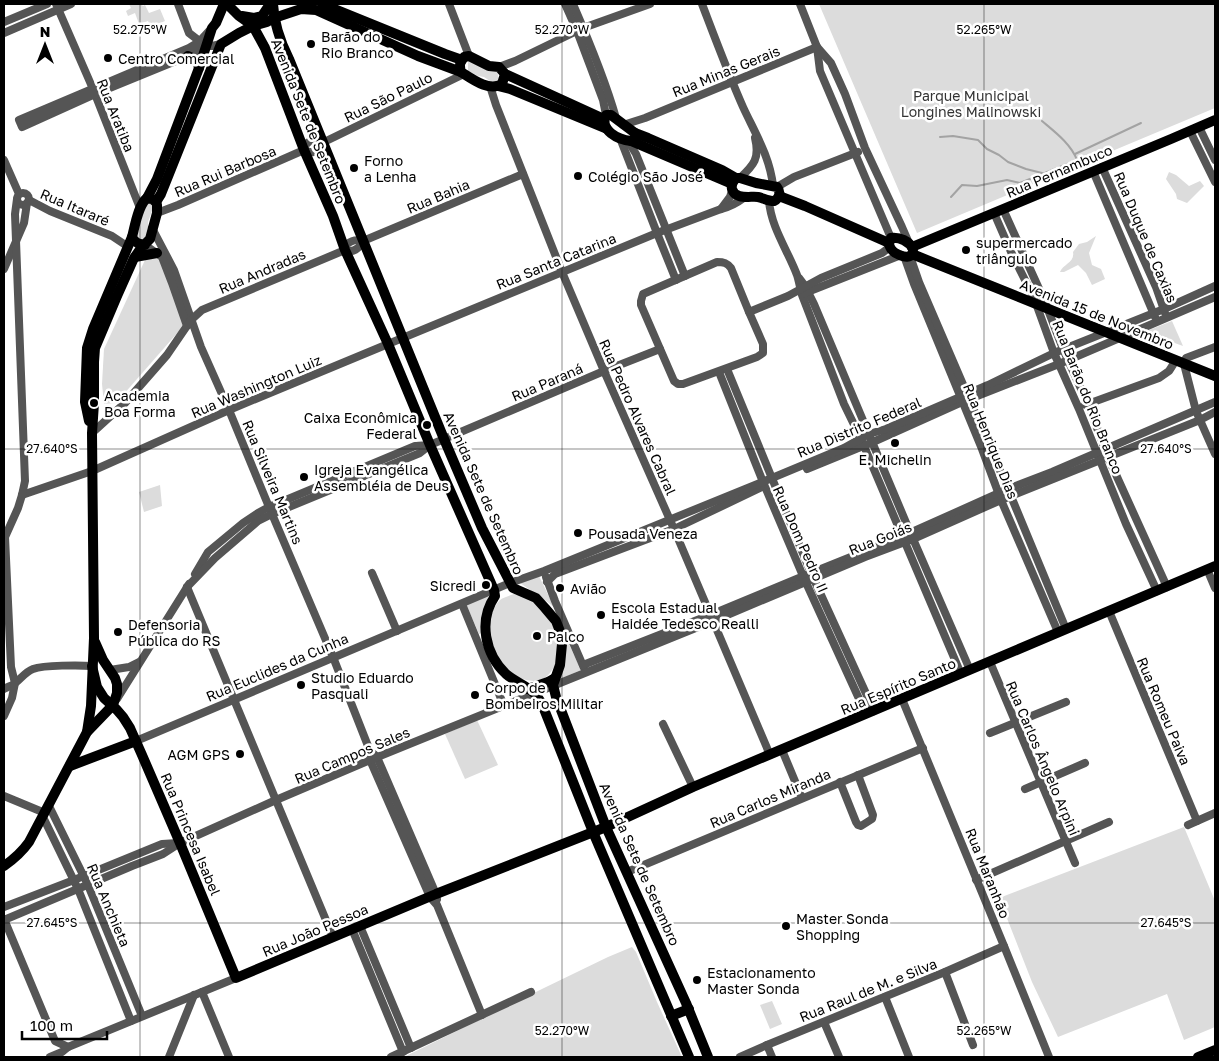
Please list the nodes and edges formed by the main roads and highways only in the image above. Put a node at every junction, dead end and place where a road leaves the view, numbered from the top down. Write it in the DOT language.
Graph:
graph roads {
  1 [pos="226,4"];
  2 [pos="271,4"];
  3 [pos="320,6"];
  4 [pos="239,16"];
  5 [pos="274,18"];
  6 [pos="253,26"];
  7 [pos="423,44"];
  8 [pos="445,54"];
  9 [pos="188,56"];
  10 [pos="418,56"];
  11 [pos="465,58"];
  12 [pos="289,59"];
  13 [pos="436,63"];
  14 [pos="271,66"];
  15 [pos="199,68"];
  16 [pos="502,71"];
  17 [pos="462,73"];
  18 [pos="494,86"];
  19 [pos="1215,120"];
  20 [pos="611,121"];
  21 [pos="183,122"];
  22 [pos="629,137"];
  23 [pos="735,182"];
  24 [pos="777,190"];
  25 [pos="153,204"];
  26 [pos="130,242"];
  27 [pos="890,243"];
  28 [pos="145,245"];
  29 [pos="909,251"];
  30 [pos="158,253"];
  31 [pos="135,257"];
  32 [pos="113,293"];
  33 [pos="1182,361"];
  34 [pos="1215,369"];
  35 [pos="1215,376"];
  36 [pos="482,528"];
  37 [pos="471,535"];
  38 [pos="1211,567"];
  39 [pos="512,586"];
  40 [pos="495,593"];
  41 [pos="94,638"];
  42 [pos="92,666"];
  43 [pos="554,682"];
  44 [pos="532,691"];
  45 [pos="113,706"];
  46 [pos="87,732"];
  47 [pos="136,741"];
  48 [pos="70,766"];
  49 [pos="606,827"];
  50 [pos="593,832"];
  51 [pos="4,866"];
  52 [pos="627,872"];
  53 [pos="612,879"];
  54 [pos="236,978"];
  55 [pos="689,1009"];
  56 [pos="671,1016"];
  57 [pos="1215,1050"];
  58 [pos="689,1057"];
  59 [pos="708,1057"];
  60 [pos="1198,1057"];
  1 -- 4 [label="main road, Avenida Sete de Setembro"];
  1 -- 15 [label="main road"];
  2 -- 4 [label="main road"];
  2 -- 5 [label="main road, Avenida Sete de Setembro"];
  3 -- 5 [label="main road, Avenida 15 de Novembro"];
  3 -- 7 [label="main road, Avenida 15 de Novembro"];
  3 -- 10 [label="main road, Avenida 15 de Novembro"];
  4 -- 6 [label="main road, Avenida Sete de Setembro"];
  5 -- 6 [label="main road, Avenida 15 de Novembro"];
  5 -- 12 [label="main road, Avenida Sete de Setembro"];
  6 -- 14 [label="main road, Avenida Sete de Setembro"];
  6 -- 21 [label="main road, Avenida 15 de Novembro"];
  7 -- 8 [label="main road, Avenida 15 de Novembro"];
  7 -- 10 [label="main road"];
  8 -- 11 [label="main road, Avenida 15 de Novembro"];
  8 -- 13 [label="main road"];
  9 -- 15 [label="main road"];
  10 -- 13 [label="main road, Avenida 15 de Novembro"];
  11 -- 16 [label="main road, Avenida 15 de Novembro"];
  11 -- 17 [label="main road"];
  12 -- 14 [label="main road"];
  12 -- 36 [label="main road, Avenida Sete de Setembro"];
  13 -- 17 [label="main road, Avenida 15 de Novembro"];
  14 -- 37 [label="main road, Avenida Sete de Setembro"];
  15 -- 21 [label="main road"];
  16 -- 18 [label="main road"];
  16 -- 20 [label="main road, Avenida 15 de Novembro"];
  17 -- 18 [label="main road, Avenida 15 de Novembro"];
  18 -- 20 [label="main road, Avenida 15 de Novembro"];
  19 -- 29 [label="main road, Rua Pernambuco"];
  20 -- 22 [label="main road, Avenida 15 de Novembro"];
  20 -- 22 [label="main road, Avenida 15 de Novembro"];
  21 -- 25 [label="main road"];
  22 -- 23 [label="main road, Avenida 15 de Novembro"];
  23 -- 24 [label="main road, Avenida 15 de Novembro"];
  23 -- 24 [label="main road, Avenida 15 de Novembro"];
  24 -- 27 [label="main road, Avenida 15 de Novembro"];
  25 -- 26 [label="main road"];
  25 -- 28 [label="main road"];
  26 -- 28 [label="main road"];
  26 -- 32 [label="main road"];
  27 -- 29 [label="main road, Avenida 15 de Novembro"];
  27 -- 29 [label="main road, Avenida 15 de Novembro"];
  28 -- 31 [label="main road"];
  29 -- 33 [label="main road, Avenida 15 de Novembro"];
  30 -- 31 [label="main road"];
  31 -- 32 [label="main road"];
  32 -- 41 [label="main road"];
  33 -- 34 [label="main road, Avenida 15 de Novembro"];
  33 -- 35 [label="main road, Avenida 15 de Novembro"];
  36 -- 37 [label="main road"];
  36 -- 39 [label="main road, Avenida Sete de Setembro"];
  37 -- 40 [label="main road, Avenida Sete de Setembro"];
  38 -- 49 [label="main road, Rua Espírito Santo"];
  39 -- 40 [label="main road"];
  39 -- 43 [label="main road, Avenida Sete de Setembro"];
  40 -- 44 [label="main road, Avenida Sete de Setembro"];
  41 -- 42 [label="main road"];
  41 -- 45 [label="main road"];
  42 -- 45 [label="main road, Rua Princesa Isabel"];
  42 -- 46 [label="main road"];
  43 -- 44 [label="main road"];
  43 -- 49 [label="main road, Avenida Sete de Setembro"];
  44 -- 50 [label="main road, Avenida Sete de Setembro"];
  45 -- 46 [label="main road"];
  45 -- 47 [label="main road, Rua Princesa Isabel"];
  46 -- 48 [label="main road"];
  47 -- 48 [label="main road, Rua Euclides da Cunha"];
  47 -- 54 [label="main road, Rua Princesa Isabel"];
  48 -- 51 [label="main road"];
  49 -- 50 [label="main road, Rua Espírito Santo"];
  49 -- 52 [label="main road, Avenida Sete de Setembro"];
  50 -- 53 [label="main road, Avenida Sete de Setembro"];
  50 -- 54 [label="main road, Rua João Pessoa"];
  52 -- 53 [label="main road"];
  52 -- 55 [label="main road, Avenida Sete de Setembro"];
  53 -- 56 [label="main road, Avenida Sete de Setembro"];
  55 -- 56 [label="main road"];
  55 -- 59 [label="main road, Avenida Sete de Setembro"];
  56 -- 58 [label="main road, Avenida Sete de Setembro"];
  57 -- 60 [label="main road"];
}
